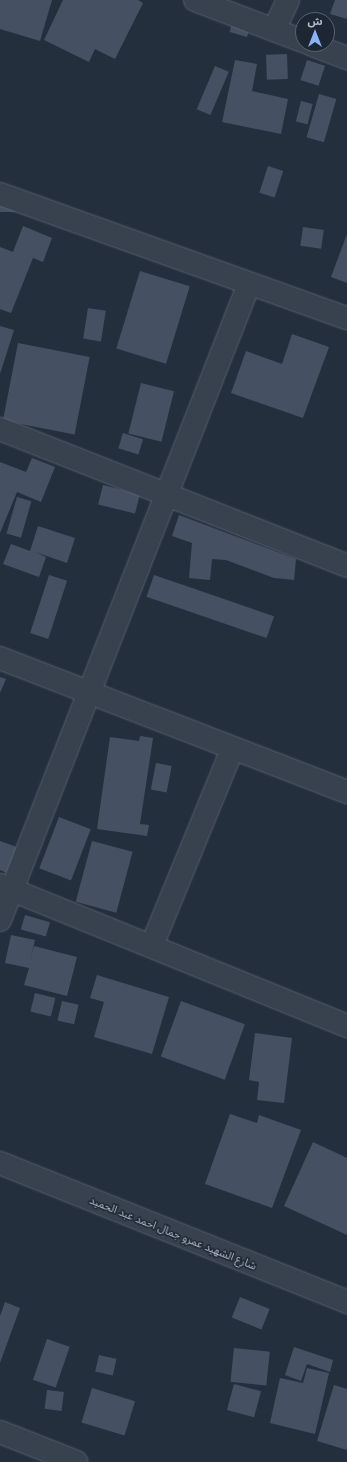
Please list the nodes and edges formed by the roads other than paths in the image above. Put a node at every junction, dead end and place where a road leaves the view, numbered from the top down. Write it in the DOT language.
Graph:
graph roads {
  1 [pos="195,0"];
  2 [pos="288,0"];
  3 [pos="274,30"];
  4 [pos="295,38"];
  5 [pos="331,52"];
  6 [pos="347,58"];
  7 [pos="0,194"];
  8 [pos="249,284"];
  9 [pos="347,318"];
  10 [pos="0,429"];
  11 [pos="167,495"];
  12 [pos="347,566"];
  13 [pos="0,658"];
  14 [pos="89,692"];
  15 [pos="232,750"];
  16 [pos="347,792"];
  17 [pos="6,887"];
  18 [pos="0,920"];
  19 [pos="152,945"];
  20 [pos="347,1026"];
  21 [pos="0,1164"];
  22 [pos="347,1300"];
  23 [pos="0,1432"];
  24 [pos="76,1462"];
  1 -- 3 [label="street"];
  2 -- 3 [label="street"];
  3 -- 4 [label="street"];
  5 -- 6 [label="street"];
  7 -- 8 [label="street"];
  8 -- 9 [label="street"];
  8 -- 11 [label="street"];
  10 -- 11 [label="street"];
  11 -- 12 [label="street"];
  11 -- 14 [label="street"];
  13 -- 14 [label="street"];
  14 -- 15 [label="street"];
  14 -- 17 [label="street"];
  15 -- 16 [label="street"];
  15 -- 19 [label="street"];
  17 -- 18 [label="street"];
  17 -- 19 [label="street"];
  19 -- 20 [label="street"];
  21 -- 22 [label="street, شارع الشهيد عمرو جمال احمد عبد الحميد"];
  23 -- 24 [label="street"];
}
